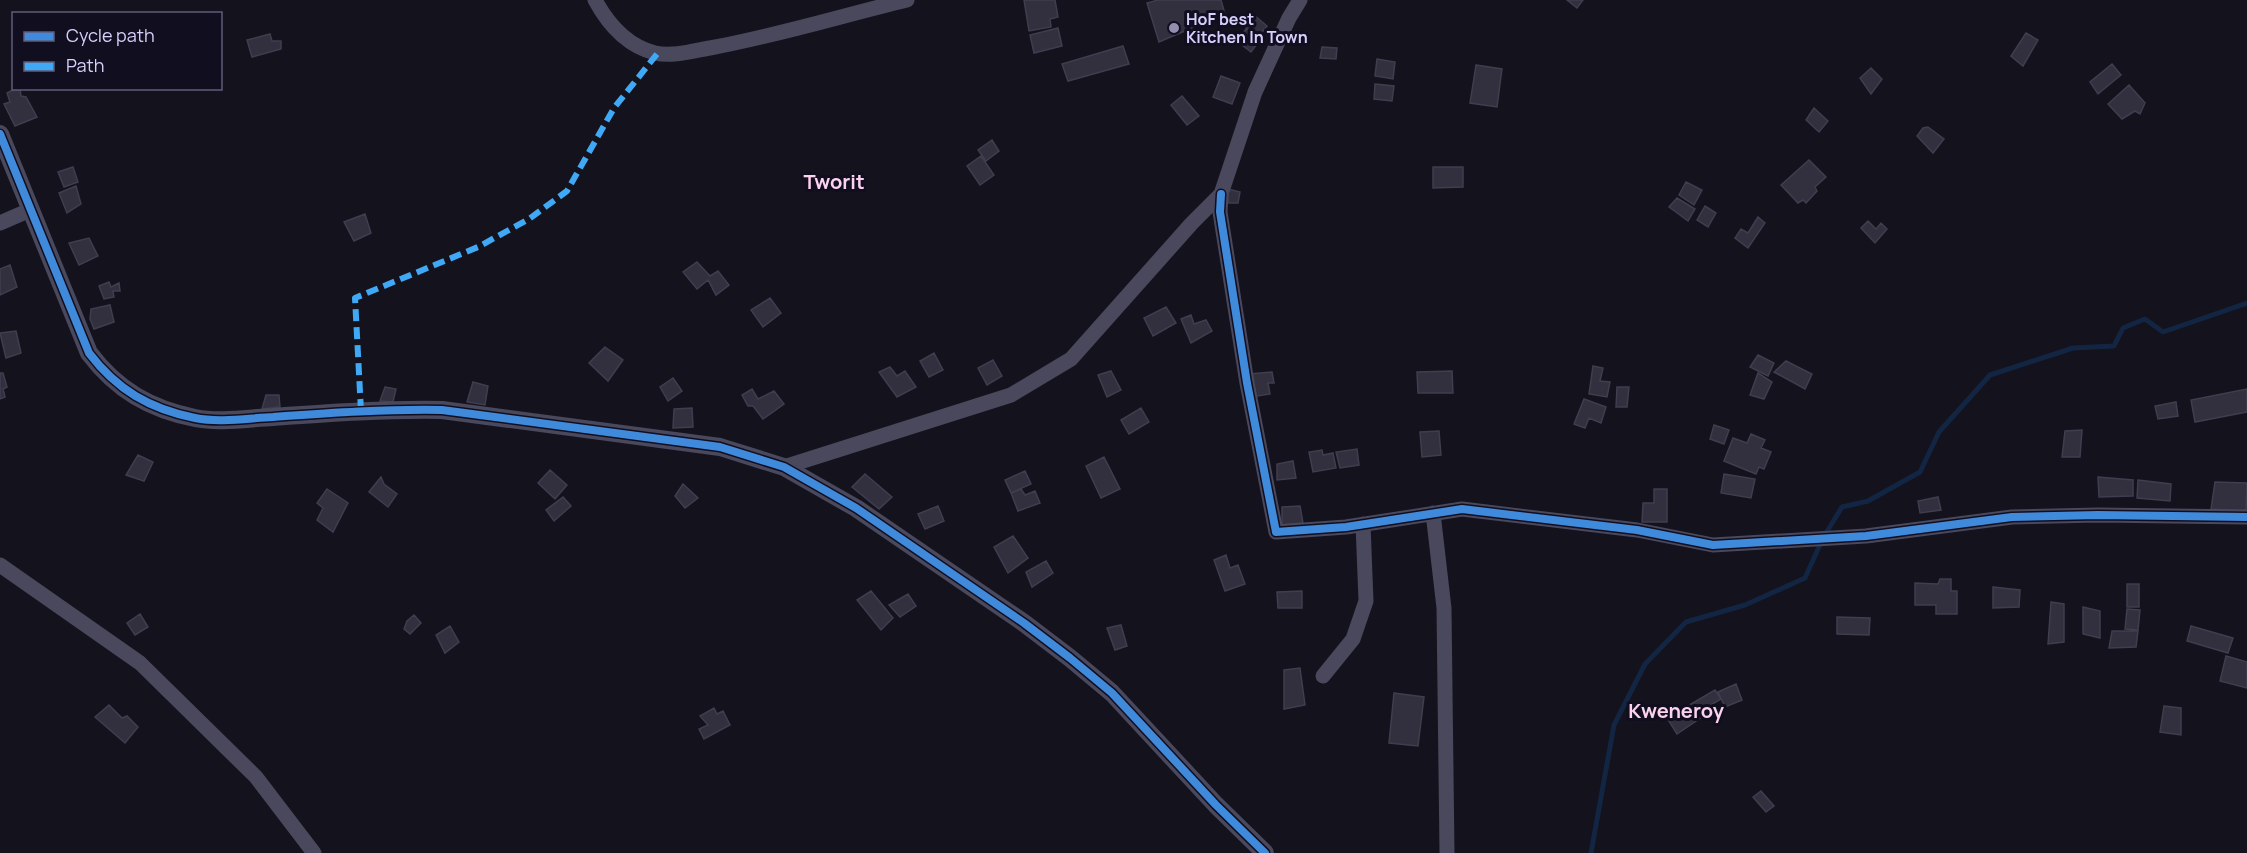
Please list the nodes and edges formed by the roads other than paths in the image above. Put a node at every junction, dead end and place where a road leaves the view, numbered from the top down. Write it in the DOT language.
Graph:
graph roads {
  1 [pos="595,0"];
  2 [pos="907,0"];
  3 [pos="1300,0"];
  4 [pos="0,135"];
  5 [pos="1221,194"];
  6 [pos="30,210"];
  7 [pos="0,223"];
  8 [pos="784,467"];
  9 [pos="1433,513"];
  10 [pos="2247,517"];
  11 [pos="1363,524"];
  12 [pos="0,565"];
  13 [pos="1323,676"];
  14 [pos="314,853"];
  15 [pos="1265,853"];
  16 [pos="1447,853"];
  1 -- 2 [label="street"];
  3 -- 5 [label="street"];
  4 -- 6 [label="street"];
  5 -- 8 [label="street"];
  5 -- 11 [label="street"];
  6 -- 7 [label="street"];
  6 -- 8 [label="street"];
  8 -- 15 [label="street"];
  9 -- 10 [label="street"];
  9 -- 11 [label="street"];
  9 -- 16 [label="street"];
  11 -- 13 [label="street"];
  12 -- 14 [label="street"];
}
